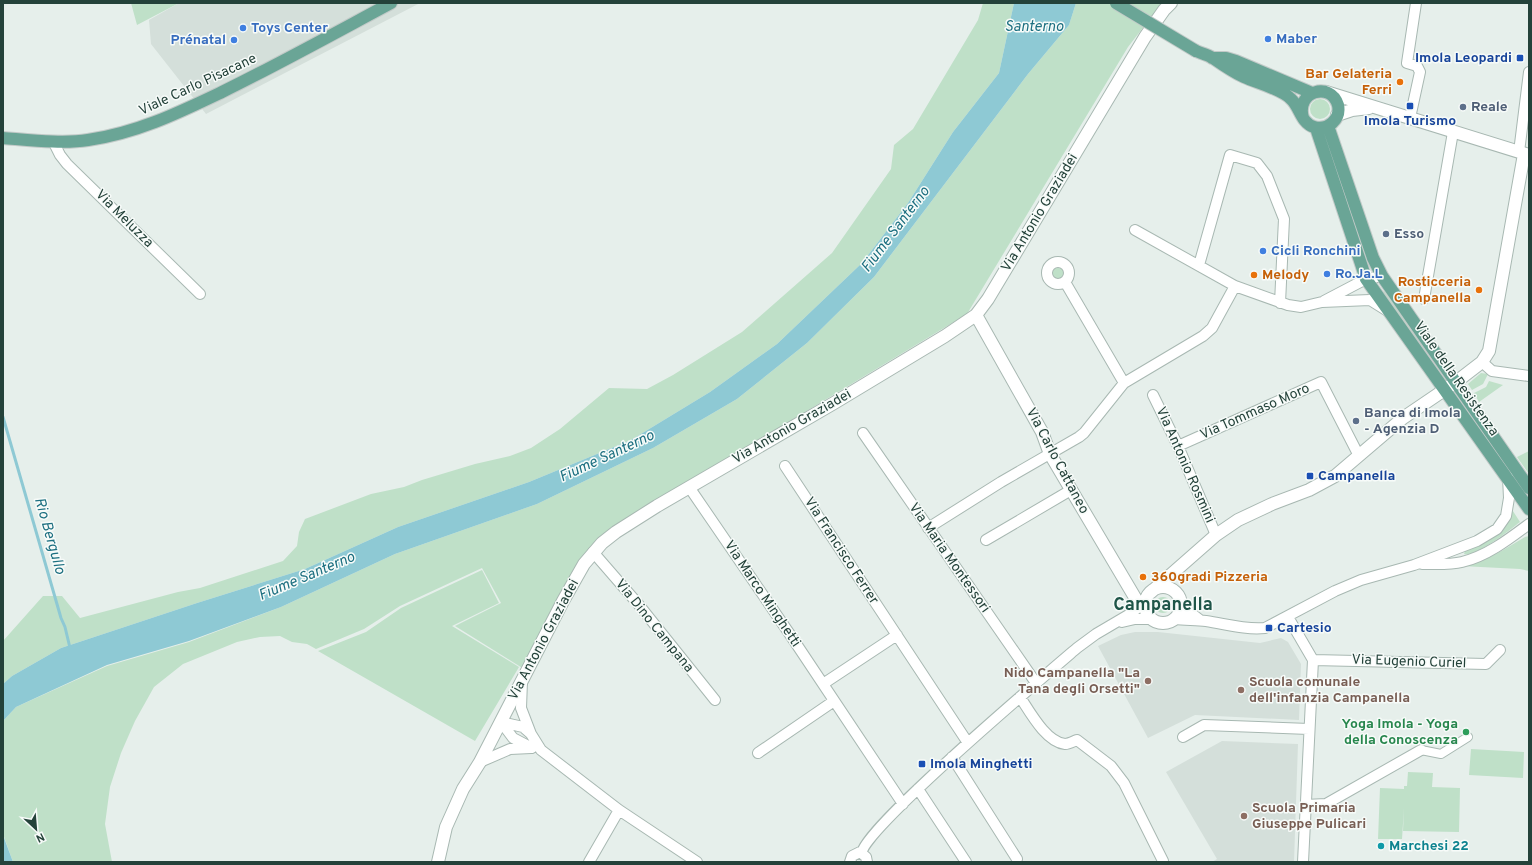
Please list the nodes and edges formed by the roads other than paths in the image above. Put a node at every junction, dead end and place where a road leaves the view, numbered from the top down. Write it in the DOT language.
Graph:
graph roads {
  1 [pos="391,3"];
  2 [pos="1116,3"];
  3 [pos="1170,3"];
  4 [pos="1416,3"];
  5 [pos="1212,58"];
  6 [pos="1529,72"];
  7 [pos="1271,76"];
  8 [pos="1244,77"];
  9 [pos="1326,92"];
  10 [pos="1312,93"];
  11 [pos="1374,107"];
  12 [pos="1337,115"];
  13 [pos="1303,118"];
  14 [pos="1410,118"];
  15 [pos="1322,127"];
  16 [pos="1453,132"];
  17 [pos="3,138"];
  18 [pos="53,141"];
  19 [pos="1524,154"];
  20 [pos="1135,230"];
  21 [pos="1199,265"];
  22 [pos="1382,276"];
  23 [pos="1065,282"];
  24 [pos="1369,283"];
  25 [pos="1235,286"];
  26 [pos="200,294"];
  27 [pos="1424,300"];
  28 [pos="1347,301"];
  29 [pos="1322,302"];
  30 [pos="1280,303"];
  31 [pos="976,315"];
  32 [pos="1392,315"];
  33 [pos="1482,362"];
  34 [pos="1529,376"];
  35 [pos="1124,382"];
  36 [pos="1456,382"];
  37 [pos="1445,390"];
  38 [pos="1153,395"];
  39 [pos="863,433"];
  40 [pos="1178,446"];
  41 [pos="1050,454"];
  42 [pos="1359,456"];
  43 [pos="785,466"];
  44 [pos="1508,477"];
  45 [pos="689,487"];
  46 [pos="1529,488"];
  47 [pos="1070,490"];
  48 [pos="1529,509"];
  49 [pos="1529,524"];
  50 [pos="928,528"];
  51 [pos="1216,535"];
  52 [pos="986,540"];
  53 [pos="593,552"];
  54 [pos="1184,563"];
  55 [pos="1414,565"];
  56 [pos="1145,599"];
  57 [pos="1179,599"];
  58 [pos="1288,617"];
  59 [pos="1151,619"];
  60 [pos="1175,619"];
  61 [pos="1202,621"];
  62 [pos="1112,624"];
  63 [pos="897,635"];
  64 [pos="1500,650"];
  65 [pos="1313,660"];
  66 [pos="522,681"];
  67 [pos="1036,683"];
  68 [pos="823,684"];
  69 [pos="1020,697"];
  70 [pos="715,700"];
  71 [pos="834,701"];
  72 [pos="501,722"];
  73 [pos="1309,729"];
  74 [pos="531,734"];
  75 [pos="1183,737"];
  76 [pos="1468,737"];
  77 [pos="968,743"];
  78 [pos="531,748"];
  79 [pos="541,750"];
  80 [pos="1421,750"];
  81 [pos="758,753"];
  82 [pos="952,756"];
  83 [pos="480,762"];
  84 [pos="918,790"];
  85 [pos="903,804"];
  86 [pos="1305,806"];
  87 [pos="619,810"];
  88 [pos="865,858"];
  89 [pos="1016,859"];
  90 [pos="849,861"];
  91 [pos="1163,861"];
  92 [pos="438,862"];
  93 [pos="589,862"];
  94 [pos="697,862"];
  95 [pos="966,862"];
  96 [pos="1303,862"];
  1 -- 18 [label="main road, Viale Carlo Pisacane"];
  2 -- 5 [label="main road, bridge"];
  3 -- 31 [label="street, Via Antonio Graziadei"];
  4 -- 14 [label="street"];
  5 -- 7 [label="main road"];
  5 -- 8 [label="main road"];
  6 -- 19 [label="street"];
  7 -- 8 [label="main road"];
  7 -- 10 [label="main road"];
  8 -- 13 [label="main road"];
  9 -- 10 [label="main road"];
  9 -- 11 [label="street"];
  9 -- 12 [label="main road"];
  10 -- 13 [label="main road"];
  11 -- 12 [label="street"];
  11 -- 14 [label="street"];
  12 -- 15 [label="main road"];
  13 -- 15 [label="main road"];
  14 -- 16 [label="street"];
  15 -- 22 [label="main road, Viale della Resistenza"];
  15 -- 24 [label="main road, Viale della Resistenza"];
  16 -- 19 [label="street"];
  16 -- 27 [label="street"];
  17 -- 18 [label="main road, Viale Carlo Pisacane"];
  18 -- 26 [label="street, Via Meluzza"];
  19 -- 33 [label="street"];
  20 -- 21 [label="street"];
  21 -- 25 [label="street"];
  21 -- 30 [label="street"];
  22 -- 24 [label="street"];
  22 -- 36 [label="main road, Viale della Resistenza"];
  23 -- 35 [label="street"];
  24 -- 28 [label="street"];
  24 -- 29 [label="street"];
  24 -- 32 [label="main road, Viale della Resistenza"];
  25 -- 30 [label="street"];
  25 -- 35 [label="street"];
  28 -- 29 [label="street"];
  28 -- 32 [label="street"];
  29 -- 30 [label="street"];
  31 -- 41 [label="street, Via Carlo Cattaneo"];
  31 -- 45 [label="street, Via Antonio Graziadei"];
  32 -- 37 [label="main road, Viale della Resistenza"];
  33 -- 34 [label="street"];
  33 -- 36 [label="street"];
  35 -- 41 [label="street"];
  36 -- 37 [label="street"];
  36 -- 46 [label="main road, Viale della Resistenza"];
  37 -- 42 [label="street"];
  37 -- 44 [label="main road, Viale della Resistenza"];
  38 -- 40 [label="street, Via Antonio Rosmini"];
  39 -- 50 [label="street, Via Maria Montessori"];
  40 -- 42 [label="street, Via Tommaso Moro"];
  40 -- 51 [label="street, Via Antonio Rosmini"];
  41 -- 47 [label="street, Via Carlo Cattaneo"];
  41 -- 50 [label="street"];
  42 -- 51 [label="street"];
  43 -- 63 [label="street, Via Francisco Ferrer"];
  44 -- 48 [label="main road, Viale della Resistenza"];
  44 -- 55 [label="street"];
  45 -- 53 [label="street, Via Antonio Graziadei"];
  45 -- 68 [label="street, Via Marco Minghetti"];
  47 -- 52 [label="street"];
  47 -- 56 [label="street, Via Carlo Cattaneo"];
  49 -- 55 [label="street"];
  50 -- 67 [label="street, Via Maria Montessori"];
  51 -- 54 [label="street"];
  53 -- 66 [label="street, Via Antonio Graziadei"];
  53 -- 70 [label="street, Via Dino Campana"];
  54 -- 56 [label="street"];
  54 -- 57 [label="street"];
  55 -- 58 [label="street"];
  56 -- 57 [label="street"];
  56 -- 59 [label="street, Via Carlo Cattaneo"];
  56 -- 62 [label="street"];
  57 -- 60 [label="street"];
  57 -- 61 [label="street"];
  58 -- 61 [label="street"];
  58 -- 65 [label="street"];
  59 -- 60 [label="street"];
  59 -- 62 [label="street"];
  60 -- 61 [label="street"];
  62 -- 67 [label="street"];
  63 -- 68 [label="street"];
  63 -- 77 [label="street, Via Francisco Ferrer"];
  64 -- 65 [label="street, Via Eugenio Curiel"];
  65 -- 73 [label="street"];
  66 -- 72 [label="street, Via Antonio Graziadei"];
  66 -- 74 [label="street"];
  67 -- 69 [label="street"];
  68 -- 71 [label="street, Via Marco Minghetti"];
  69 -- 77 [label="street"];
  69 -- 91 [label="street"];
  71 -- 81 [label="street"];
  71 -- 85 [label="street, Via Marco Minghetti"];
  72 -- 74 [label="street"];
  72 -- 78 [label="street"];
  72 -- 83 [label="street, Via Antonio Graziadei"];
  73 -- 75 [label="street"];
  73 -- 86 [label="street"];
  74 -- 79 [label="street"];
  76 -- 80 [label="street"];
  77 -- 82 [label="street"];
  78 -- 79 [label="street"];
  78 -- 83 [label="street"];
  79 -- 87 [label="street"];
  80 -- 86 [label="street"];
  82 -- 84 [label="street"];
  82 -- 89 [label="street"];
  83 -- 92 [label="street, Via Antonio Graziadei"];
  84 -- 85 [label="street"];
  84 -- 95 [label="street"];
  85 -- 88 [label="street"];
  86 -- 96 [label="street"];
  87 -- 93 [label="street"];
  87 -- 94 [label="street"];
  88 -- 90 [label="street"];
}
